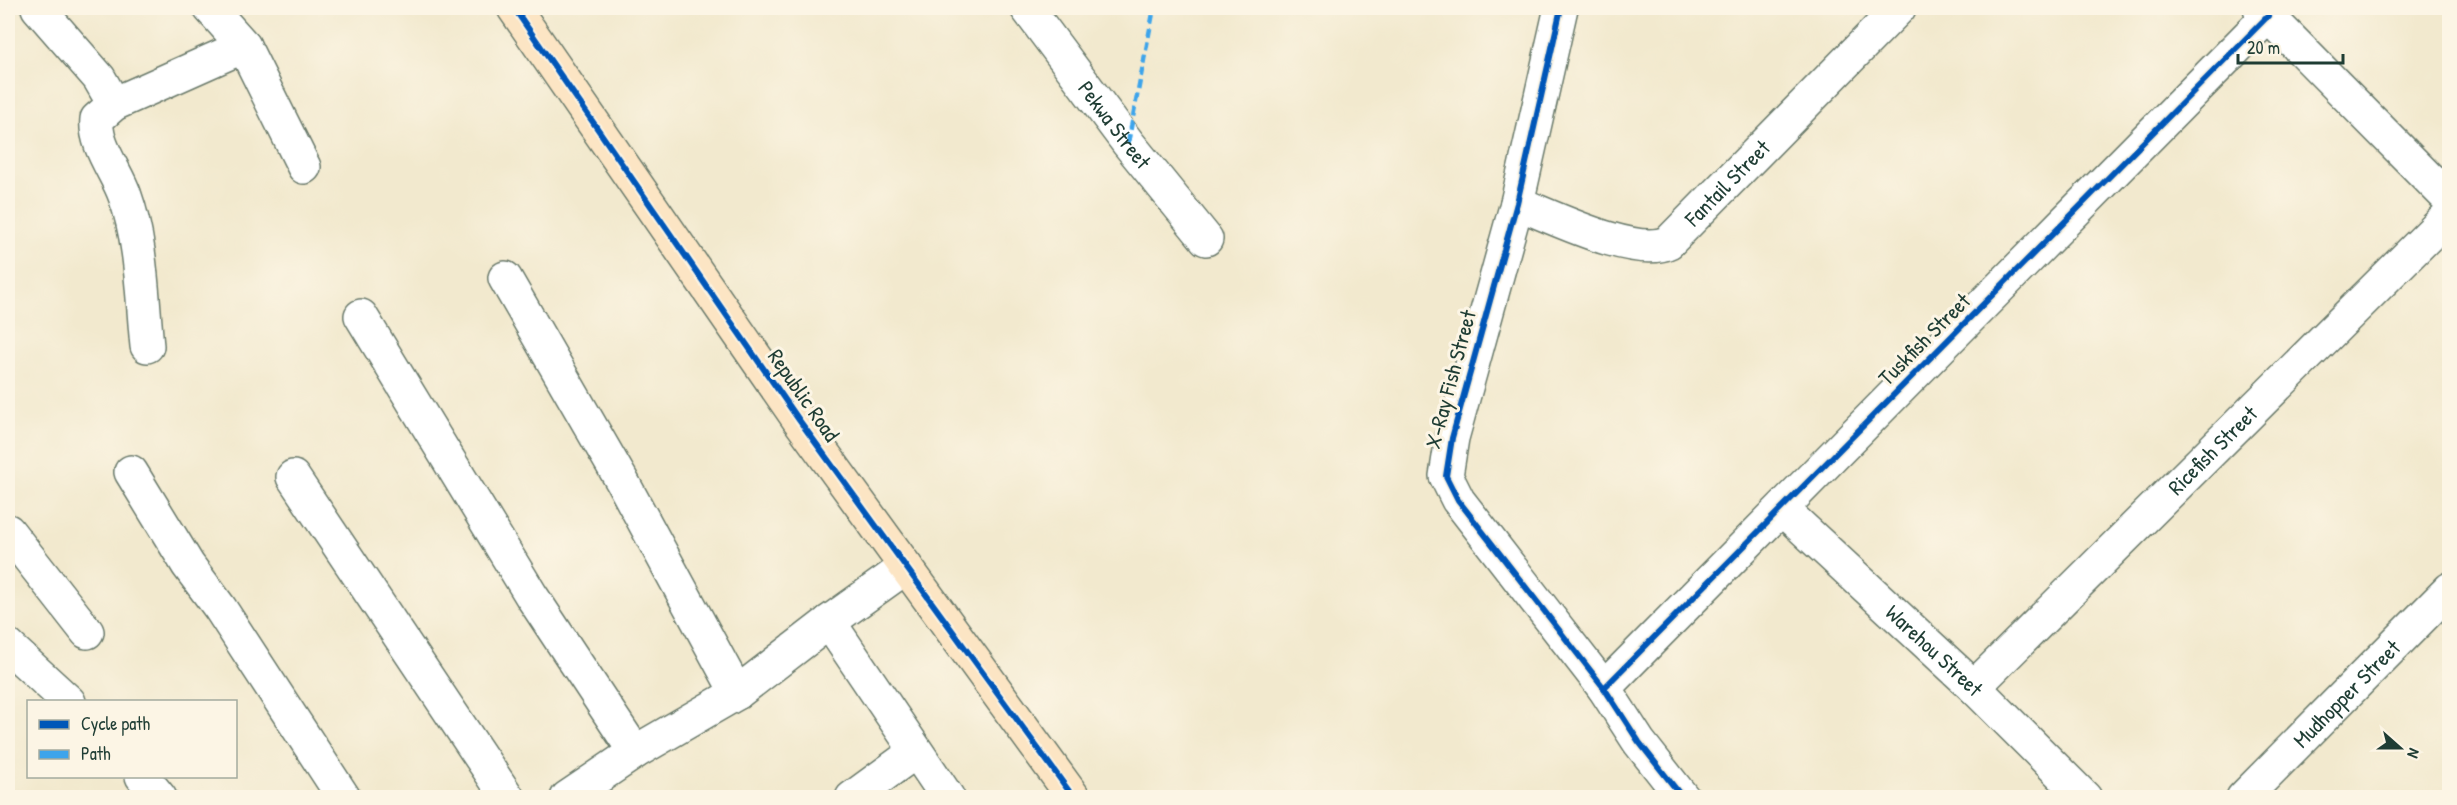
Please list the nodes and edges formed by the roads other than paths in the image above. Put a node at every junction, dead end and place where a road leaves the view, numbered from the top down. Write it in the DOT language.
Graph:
graph roads {
  1 [pos="38,8"];
  2 [pos="210,8"];
  3 [pos="514,8"];
  4 [pos="1027,8"];
  5 [pos="1561,8"];
  6 [pos="1899,8"];
  7 [pos="2264,11"];
  8 [pos="244,46"];
  9 [pos="114,104"];
  10 [pos="304,167"];
  11 [pos="2450,200"];
  12 [pos="1517,202"];
  13 [pos="2450,214"];
  14 [pos="1206,239"];
  15 [pos="505,278"];
  16 [pos="361,316"];
  17 [pos="147,346"];
  18 [pos="131,472"];
  19 [pos="293,477"];
  20 [pos="1782,509"];
  21 [pos="8,531"];
  22 [pos="906,567"];
  23 [pos="2450,589"];
  24 [pos="829,622"];
  25 [pos="87,632"];
  26 [pos="8,646"];
  27 [pos="1974,687"];
  28 [pos="1604,688"];
  29 [pos="737,693"];
  30 [pos="67,700"];
  31 [pos="915,752"];
  32 [pos="635,753"];
  33 [pos="143,778"];
  34 [pos="160,798"];
  35 [pos="344,798"];
  36 [pos="508,798"];
  37 [pos="567,798"];
  38 [pos="852,798"];
  39 [pos="948,798"];
  40 [pos="1074,798"];
  41 [pos="1683,798"];
  42 [pos="2085,798"];
  43 [pos="2243,798"];
  1 -- 9 [label="street"];
  2 -- 8 [label="street"];
  3 -- 22 [label="street, Republic Road"];
  4 -- 14 [label="street, Pekwa Street"];
  5 -- 12 [label="street, X-Ray Fish Street"];
  6 -- 12 [label="street, Fantail Street"];
  7 -- 11 [label="street"];
  7 -- 20 [label="street, Tuskfish Street"];
  8 -- 9 [label="street"];
  8 -- 10 [label="street"];
  9 -- 17 [label="street"];
  12 -- 28 [label="street, X-Ray Fish Street"];
  13 -- 27 [label="street, Ricefish Street"];
  15 -- 29 [label="street"];
  16 -- 32 [label="street"];
  18 -- 35 [label="street"];
  19 -- 36 [label="street"];
  20 -- 27 [label="street, Warehou Street"];
  20 -- 28 [label="street, Tuskfish Street"];
  21 -- 25 [label="street"];
  22 -- 24 [label="street"];
  22 -- 40 [label="street, Republic Road"];
  23 -- 43 [label="street, Mudhopper Street"];
  24 -- 29 [label="street"];
  24 -- 31 [label="street"];
  26 -- 30 [label="street"];
  27 -- 42 [label="street, Warehou Street"];
  28 -- 41 [label="street, X-Ray Fish Street"];
  29 -- 32 [label="street"];
  31 -- 38 [label="street"];
  31 -- 39 [label="street"];
  32 -- 37 [label="street"];
  33 -- 34 [label="street"];
}
